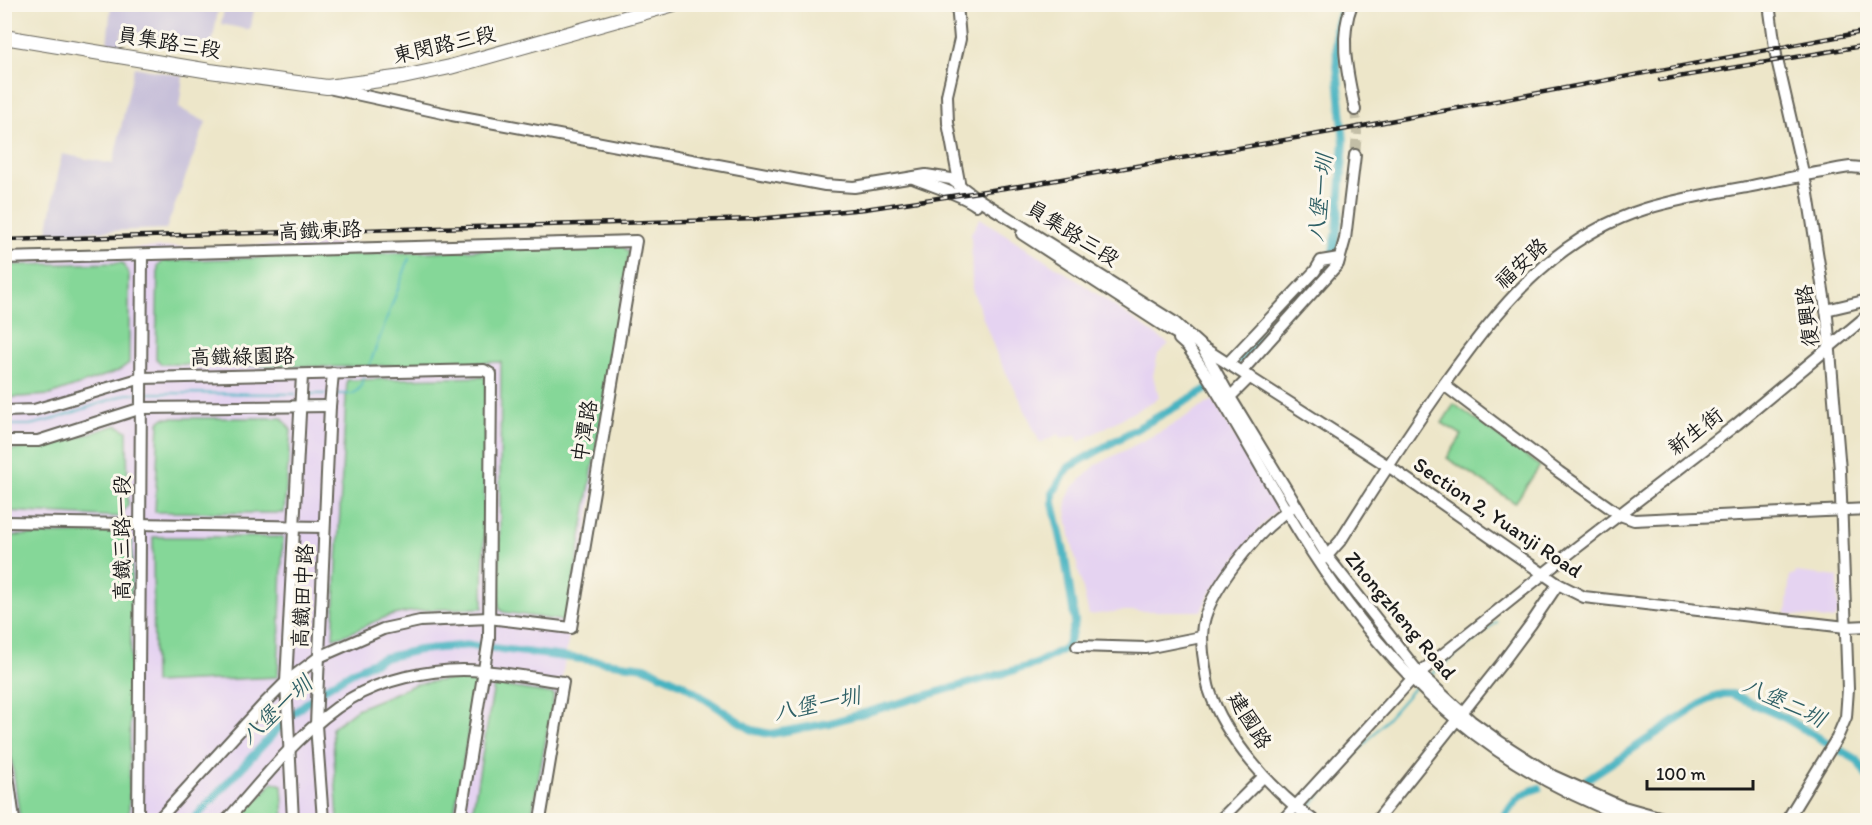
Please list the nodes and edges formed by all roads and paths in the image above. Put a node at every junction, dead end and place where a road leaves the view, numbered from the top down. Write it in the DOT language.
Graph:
graph roads {
  1 [pos="674,4"];
  2 [pos="957,4"];
  3 [pos="1769,4"];
  4 [pos="1351,5"];
  5 [pos="4,37"];
  6 [pos="327,87"];
  7 [pos="1355,110"];
  8 [pos="1355,156"];
  9 [pos="1868,167"];
  10 [pos="1803,175"];
  11 [pos="913,178"];
  12 [pos="959,185"];
  13 [pos="967,199"];
  14 [pos="636,241"];
  15 [pos="142,255"];
  16 [pos="4,258"];
  17 [pos="1339,258"];
  18 [pos="1868,300"];
  19 [pos="1826,310"];
  20 [pos="1868,315"];
  21 [pos="1170,330"];
  22 [pos="1202,347"];
  23 [pos="1831,347"];
  24 [pos="1228,363"];
  25 [pos="333,373"];
  26 [pos="1212,374"];
  27 [pos="1246,374"];
  28 [pos="302,375"];
  29 [pos="142,378"];
  30 [pos="1444,385"];
  31 [pos="1224,395"];
  32 [pos="330,406"];
  33 [pos="300,407"];
  34 [pos="142,408"];
  35 [pos="4,411"];
  36 [pos="4,441"];
  37 [pos="1388,466"];
  38 [pos="1291,508"];
  39 [pos="1868,509"];
  40 [pos="1842,510"];
  41 [pos="1620,515"];
  42 [pos="4,522"];
  43 [pos="141,524"];
  44 [pos="294,526"];
  45 [pos="324,527"];
  46 [pos="1323,559"];
  47 [pos="1544,574"];
  48 [pos="1558,584"];
  49 [pos="489,618"];
  50 [pos="1868,626"];
  51 [pos="1846,627"];
  52 [pos="1201,637"];
  53 [pos="1077,646"];
  54 [pos="319,657"];
  55 [pos="484,672"];
  56 [pos="1415,676"];
  57 [pos="286,682"];
  58 [pos="1458,716"];
  59 [pos="316,725"];
  60 [pos="4,746"];
  61 [pos="288,752"];
  62 [pos="1263,777"];
  63 [pos="1562,785"];
  64 [pos="1295,807"];
  65 [pos="14,820"];
  66 [pos="138,820"];
  67 [pos="158,820"];
  68 [pos="226,820"];
  69 [pos="293,820"];
  70 [pos="323,820"];
  71 [pos="460,820"];
  72 [pos="540,820"];
  73 [pos="1220,820"];
  74 [pos="1283,820"];
  75 [pos="1313,820"];
  76 [pos="1377,820"];
  77 [pos="1633,820"];
  78 [pos="1670,820"];
  79 [pos="1787,820"];
  1 -- 6 [label="main road, 東閔路三段"];
  2 -- 12 [label="street"];
  3 -- 10 [label="street, 復興路"];
  4 -- 7 [label="street"];
  5 -- 6 [label="main road, 員集路三段"];
  6 -- 11 [label="street, 員集路三段"];
  8 -- 17 [label="street"];
  9 -- 10 [label="street, 福安路"];
  10 -- 19 [label="street, 復興路"];
  10 -- 30 [label="street, 福安路"];
  11 -- 12 [label="street, 員集路三段"];
  11 -- 13 [label="street, 員集路三段"];
  12 -- 13 [label="street"];
  12 -- 22 [label="street, 員集路三段"];
  13 -- 21 [label="street, 員集路三段"];
  14 -- 15 [label="street, 高鐵東路"];
  14 -- 49 [label="street, 中潭路"];
  15 -- 16 [label="street, 高鐵東路"];
  15 -- 29 [label="street, 高鐵三路一段"];
  17 -- 24 [label="street"];
  17 -- 27 [label="street"];
  18 -- 19 [label="street"];
  19 -- 23 [label="street, 復興路"];
  20 -- 23 [label="street, 新生街"];
  21 -- 22 [label="street"];
  21 -- 26 [label="street"];
  22 -- 24 [label="street"];
  22 -- 26 [label="street"];
  23 -- 40 [label="street, 復興路"];
  23 -- 41 [label="street, 新生街"];
  24 -- 27 [label="street, Section 2, Yuanji Road"];
  25 -- 28 [label="street, 高鐵綠園路"];
  25 -- 32 [label="street, 高鐵田中路"];
  25 -- 49 [label="street, 高鐵綠園路"];
  26 -- 31 [label="street, Zhongzheng Road"];
  27 -- 31 [label="street"];
  27 -- 37 [label="street, Section 2, Yuanji Road"];
  28 -- 29 [label="street, 高鐵綠園路"];
  28 -- 33 [label="street, 高鐵田中路"];
  29 -- 34 [label="street, 高鐵三路一段"];
  29 -- 35 [label="street, 高鐵綠園路"];
  30 -- 37 [label="street, 福安路"];
  30 -- 41 [label="street"];
  31 -- 38 [label="street, Zhongzheng Road"];
  32 -- 33 [label="street"];
  32 -- 45 [label="street, 高鐵田中路"];
  33 -- 34 [label="street"];
  33 -- 44 [label="street, 高鐵田中路"];
  34 -- 36 [label="street"];
  34 -- 43 [label="street, 高鐵三路一段"];
  37 -- 46 [label="street, 福安路"];
  37 -- 47 [label="street, Section 2, Yuanji Road"];
  38 -- 46 [label="street, Zhongzheng Road"];
  38 -- 52 [label="street, 建國路"];
  39 -- 40 [label="street"];
  40 -- 41 [label="street"];
  40 -- 51 [label="street, 復興路"];
  41 -- 47 [label="street, 新生街"];
  42 -- 43 [label="street"];
  43 -- 44 [label="street"];
  43 -- 66 [label="street, 高鐵三路一段"];
  44 -- 45 [label="street"];
  44 -- 57 [label="street, 高鐵田中路"];
  45 -- 54 [label="street, 高鐵田中路"];
  46 -- 56 [label="street, Zhongzheng Road"];
  47 -- 48 [label="street, Section 2, Yuanji Road"];
  47 -- 56 [label="street, 新生街"];
  48 -- 51 [label="street, Section 2, Yuanji Road"];
  48 -- 58 [label="street"];
  49 -- 54 [label="street"];
  49 -- 55 [label="street"];
  50 -- 51 [label="street, Section 2, Yuanji Road"];
  51 -- 79 [label="street, 復興路"];
  52 -- 53 [label="street"];
  52 -- 62 [label="street, 建國路"];
  54 -- 57 [label="street"];
  54 -- 59 [label="street, 高鐵田中路"];
  55 -- 59 [label="street"];
  55 -- 71 [label="street"];
  55 -- 72 [label="street"];
  56 -- 58 [label="street, Zhongzheng Road"];
  56 -- 64 [label="street, 新生街"];
  57 -- 61 [label="street, 高鐵田中路"];
  57 -- 67 [label="street"];
  58 -- 63 [label="street, Zhongzheng Road"];
  58 -- 76 [label="street"];
  59 -- 61 [label="street"];
  59 -- 70 [label="street, 高鐵田中路"];
  60 -- 65 [label="street"];
  61 -- 68 [label="street"];
  61 -- 69 [label="street, 高鐵田中路"];
  62 -- 64 [label="street, 建國路"];
  62 -- 73 [label="street"];
  63 -- 77 [label="street, Zhongzheng Road"];
  63 -- 78 [label="street, Zhongzheng Road"];
  64 -- 74 [label="street, 新生街"];
  64 -- 75 [label="street, 建國路"];
}
